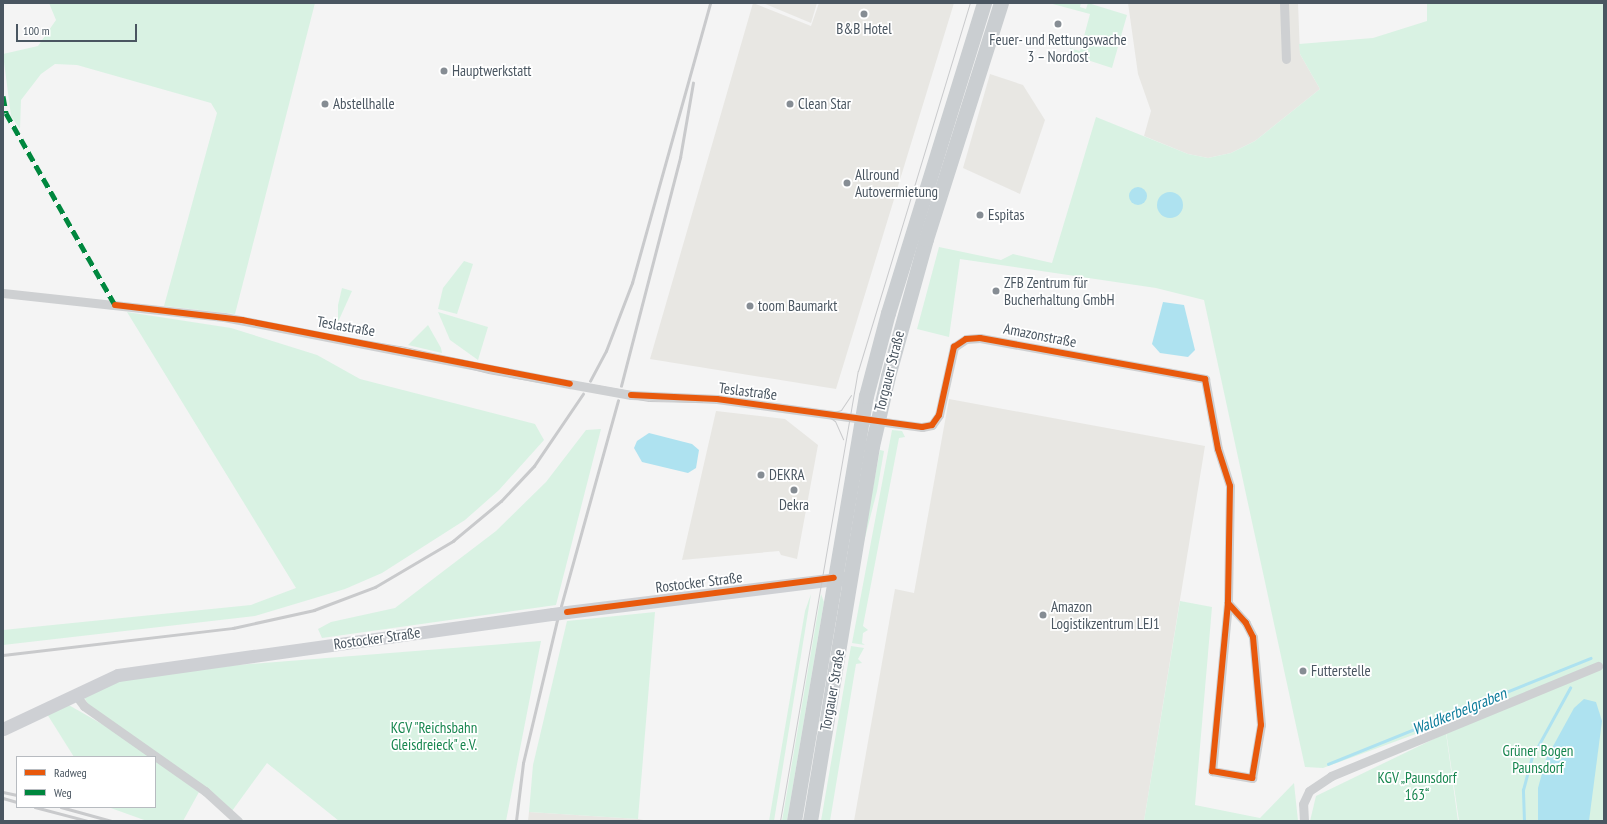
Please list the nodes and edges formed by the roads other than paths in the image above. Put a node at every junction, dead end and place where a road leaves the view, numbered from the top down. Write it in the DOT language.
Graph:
graph roads {
  1 [pos="984,3"];
  2 [pos="1001,3"];
  3 [pos="1284,3"];
  4 [pos="1286,59"];
  5 [pos="3,293"];
  6 [pos="861,420"];
  7 [pos="877,422"];
  8 [pos="851,577"];
  9 [pos="834,578"];
  10 [pos="1228,603"];
  11 [pos="1598,666"];
  12 [pos="75,694"];
  13 [pos="3,729"];
  14 [pos="156,756"];
  15 [pos="156,756"];
  16 [pos="238,821"];
  17 [pos="794,821"];
  18 [pos="810,821"];
  19 [pos="1304,821"];
  1 -- 6 [label="main road, Torgauer Straße"];
  2 -- 7 [label="main road, Torgauer Straße"];
  3 -- 4 [label="street"];
  5 -- 6 [label="street, Teslastraße, bridge"];
  6 -- 7 [label="street, Amazonstraße"];
  6 -- 9 [label="main road, Torgauer Straße"];
  7 -- 8 [label="main road, Torgauer Straße"];
  7 -- 10 [label="street, Amazonstraße"];
  8 -- 9 [label="main road, Rostocker Straße"];
  8 -- 18 [label="main road, Torgauer Straße"];
  9 -- 12 [label="main road, Rostocker Straße, bridge"];
  9 -- 17 [label="main road, Torgauer Straße"];
  10 -- 10 [label="street"];
  11 -- 19 [label="street"];
  12 -- 13 [label="main road, Rostocker Straße"];
  12 -- 14 [label="street"];
  15 -- 16 [label="street"];
}
